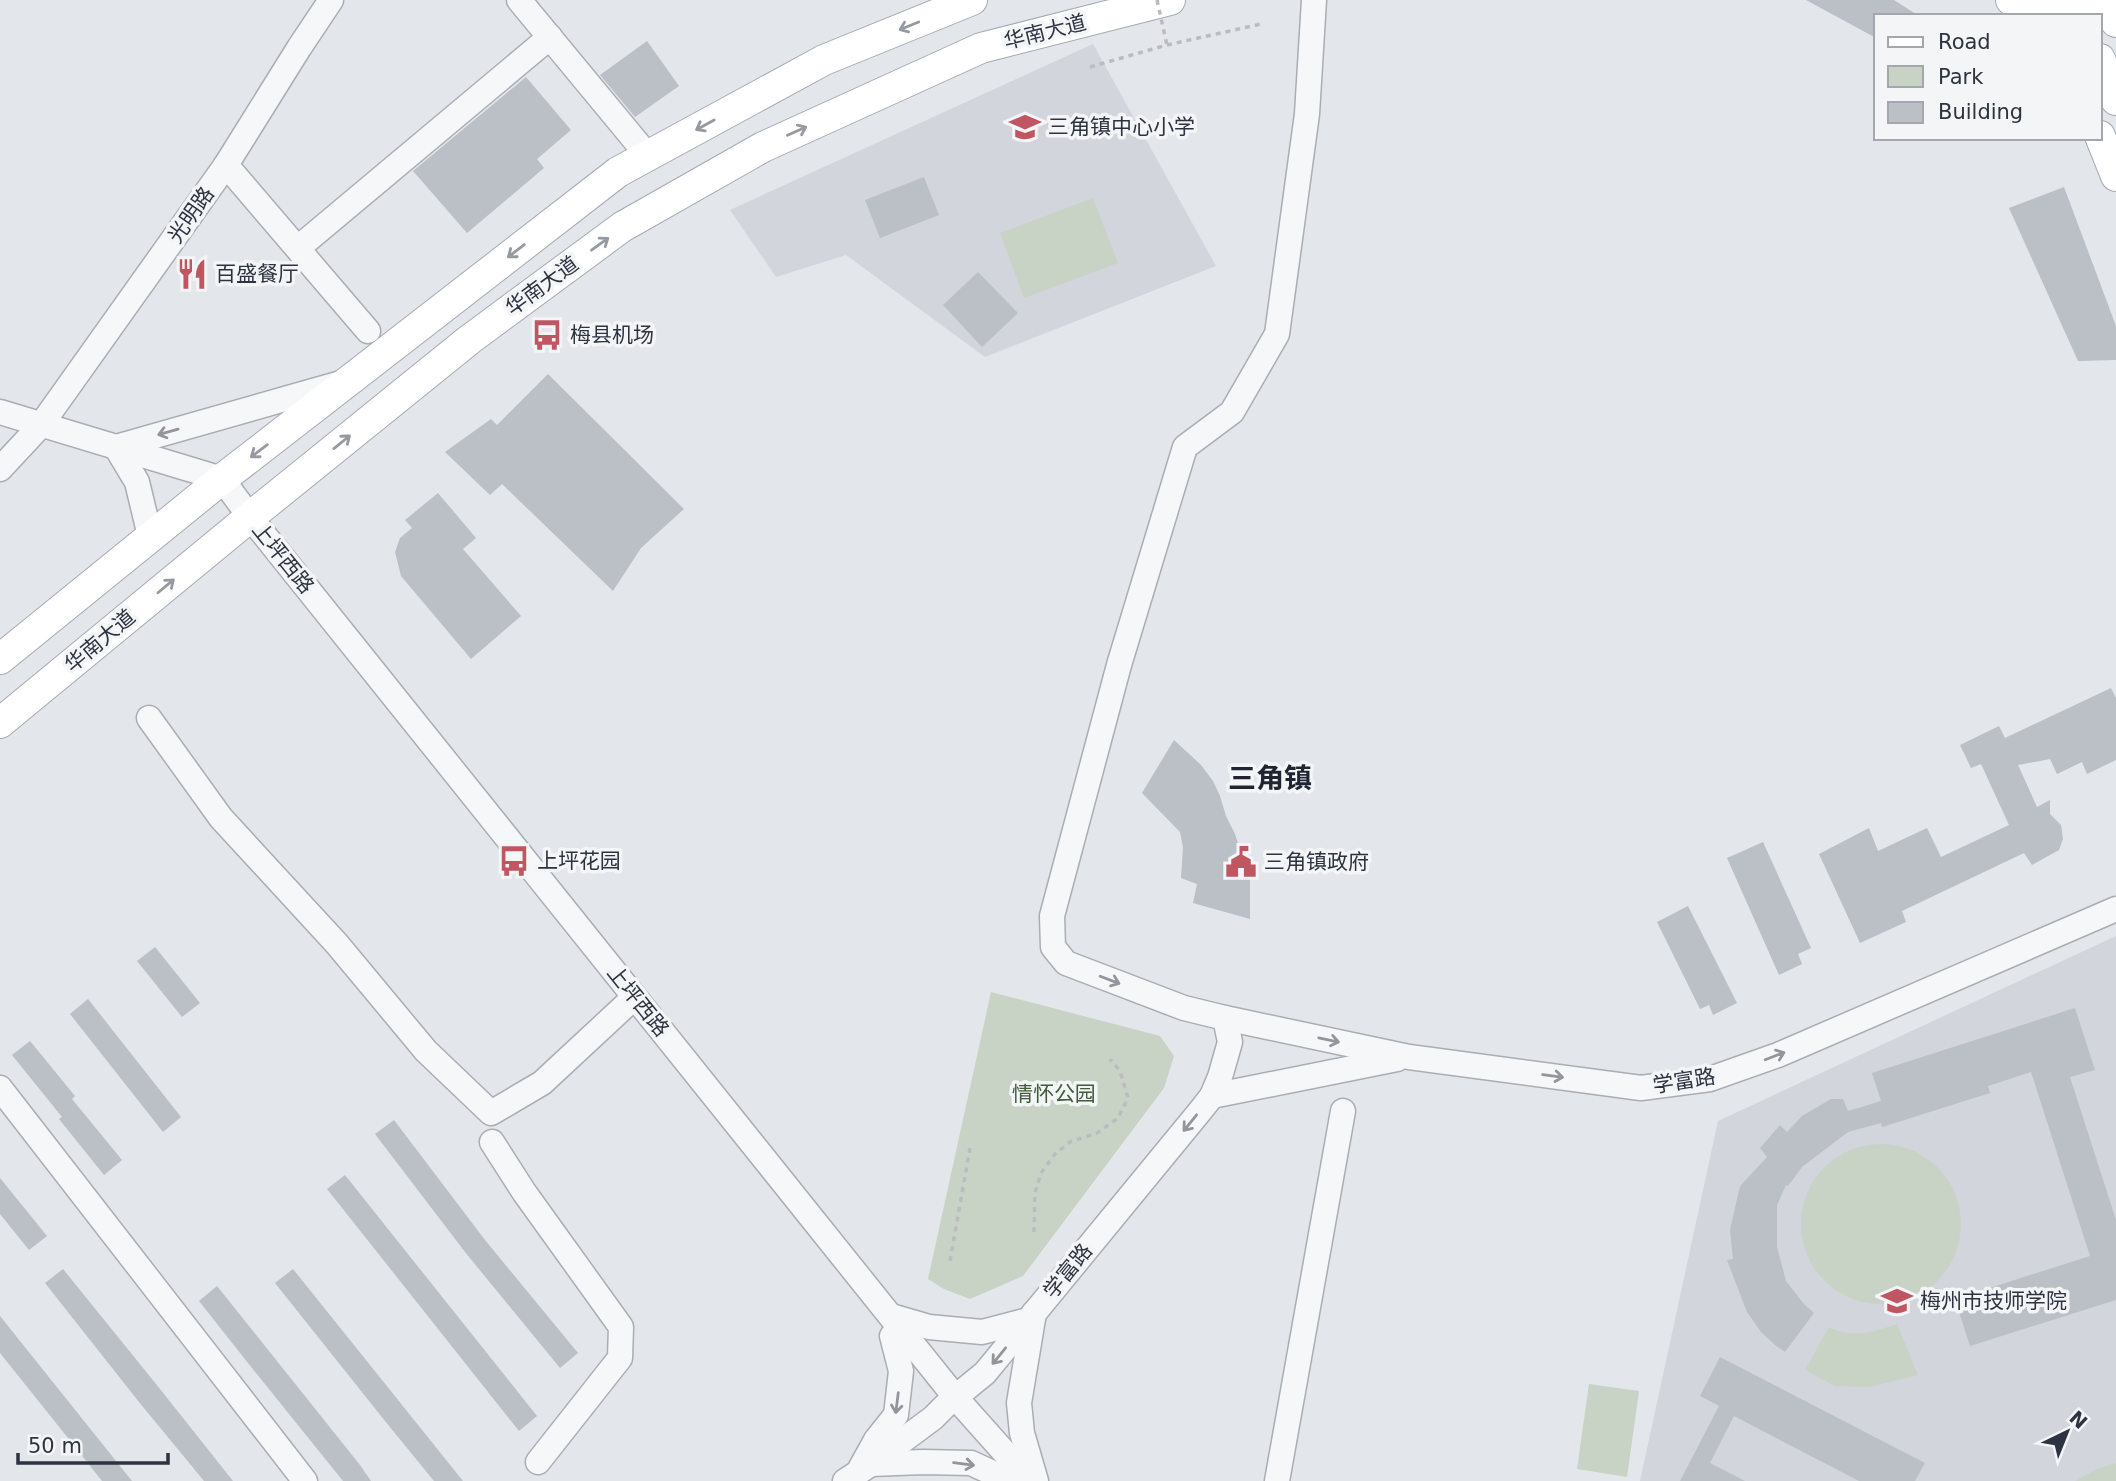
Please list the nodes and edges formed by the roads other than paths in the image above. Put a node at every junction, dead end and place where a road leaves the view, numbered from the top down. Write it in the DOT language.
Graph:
graph roads {
  1 [pos="331,0"];
  2 [pos="519,0"];
  3 [pos="972,0"];
  4 [pos="1170,0"];
  5 [pos="1314,0"];
  6 [pos="2011,0"];
  7 [pos="2108,0"];
  8 [pos="2028,14"];
  9 [pos="2116,22"];
  10 [pos="550,37"];
  11 [pos="2102,64"];
  12 [pos="2116,100"];
  13 [pos="2102,140"];
  14 [pos="648,156"];
  15 [pos="226,165"];
  16 [pos="2116,176"];
  17 [pos="298,248"];
  18 [pos="368,331"];
  19 [pos="404,339"];
  20 [pos="428,372"];
  21 [pos="351,380"];
  22 [pos="0,412"];
  23 [pos="41,425"];
  24 [pos="116,447"];
  25 [pos="0,469"];
  26 [pos="222,479"];
  27 [pos="245,521"];
  28 [pos="150,536"];
  29 [pos="0,659"];
  30 [pos="149,718"];
  31 [pos="0,723"];
  32 [pos="2116,908"];
  33 [pos="627,1004"];
  34 [pos="1225,1018"];
  35 [pos="1409,1057"];
  36 [pos="0,1088"];
  37 [pos="1212,1096"];
  38 [pos="1343,1111"];
  39 [pos="492,1142"];
  40 [pos="1031,1317"];
  41 [pos="892,1326"];
  42 [pos="955,1405"];
  43 [pos="538,1462"];
  44 [pos="860,1475"];
  45 [pos="305,1481"];
  46 [pos="1012,1481"];
  47 [pos="1030,1481"];
  48 [pos="1035,1481"];
  49 [pos="1277,1481"];
  1 -- 15 [label="street, 光明路"];
  2 -- 10 [label="street"];
  3 -- 14 [label="main road, 华南大道, one-way"];
  20 -- 4 [label="main road, 华南大道, one-way"];
  5 -- 34 [label="street, 学富路, one-way"];
  6 -- 8 [label="main road"];
  7 -- 9 [label="main road"];
  10 -- 14 [label="street"];
  10 -- 17 [label="street"];
  11 -- 12 [label="main road"];
  13 -- 16 [label="main road"];
  14 -- 19 [label="main road, 华南大道, one-way"];
  15 -- 17 [label="street"];
  15 -- 23 [label="street, 光明路"];
  17 -- 18 [label="street"];
  19 -- 20 [label="main road"];
  19 -- 21 [label="main road, 华南大道"];
  27 -- 20 [label="main road, 华南大道, one-way"];
  21 -- 24 [label="street, one-way"];
  21 -- 26 [label="main road, 华南大道, one-way"];
  22 -- 23 [label="street"];
  23 -- 24 [label="street"];
  23 -- 25 [label="street, 光明路"];
  24 -- 26 [label="street"];
  24 -- 28 [label="street"];
  26 -- 27 [label="street"];
  26 -- 28 [label="main road, 华南大道"];
  31 -- 27 [label="main road, 华南大道, one-way"];
  27 -- 33 [label="street, 上坪西路"];
  27 -- 41 [label="street, 上坪西路"];
  28 -- 29 [label="main road, 华南大道"];
  30 -- 33 [label="street"];
  35 -- 32 [label="street, 学富路, one-way"];
  33 -- 41 [label="street, 上坪西路"];
  34 -- 35 [label="street, 学富路, one-way"];
  34 -- 37 [label="street, 学富路"];
  35 -- 37 [label="street"];
  36 -- 45 [label="street"];
  37 -- 40 [label="street, 学富路, one-way"];
  38 -- 49 [label="street"];
  39 -- 43 [label="street"];
  40 -- 41 [label="street"];
  40 -- 42 [label="street, 学富路, one-way"];
  40 -- 48 [label="street"];
  41 -- 42 [label="street, 上坪西路"];
  41 -- 44 [label="street, one-way"];
  42 -- 44 [label="street, 学富路"];
  42 -- 46 [label="street, 上坪西路"];
  42 -- 47 [label="street, 上坪西路"];
  44 -- 46 [label="street, one-way"];
}
